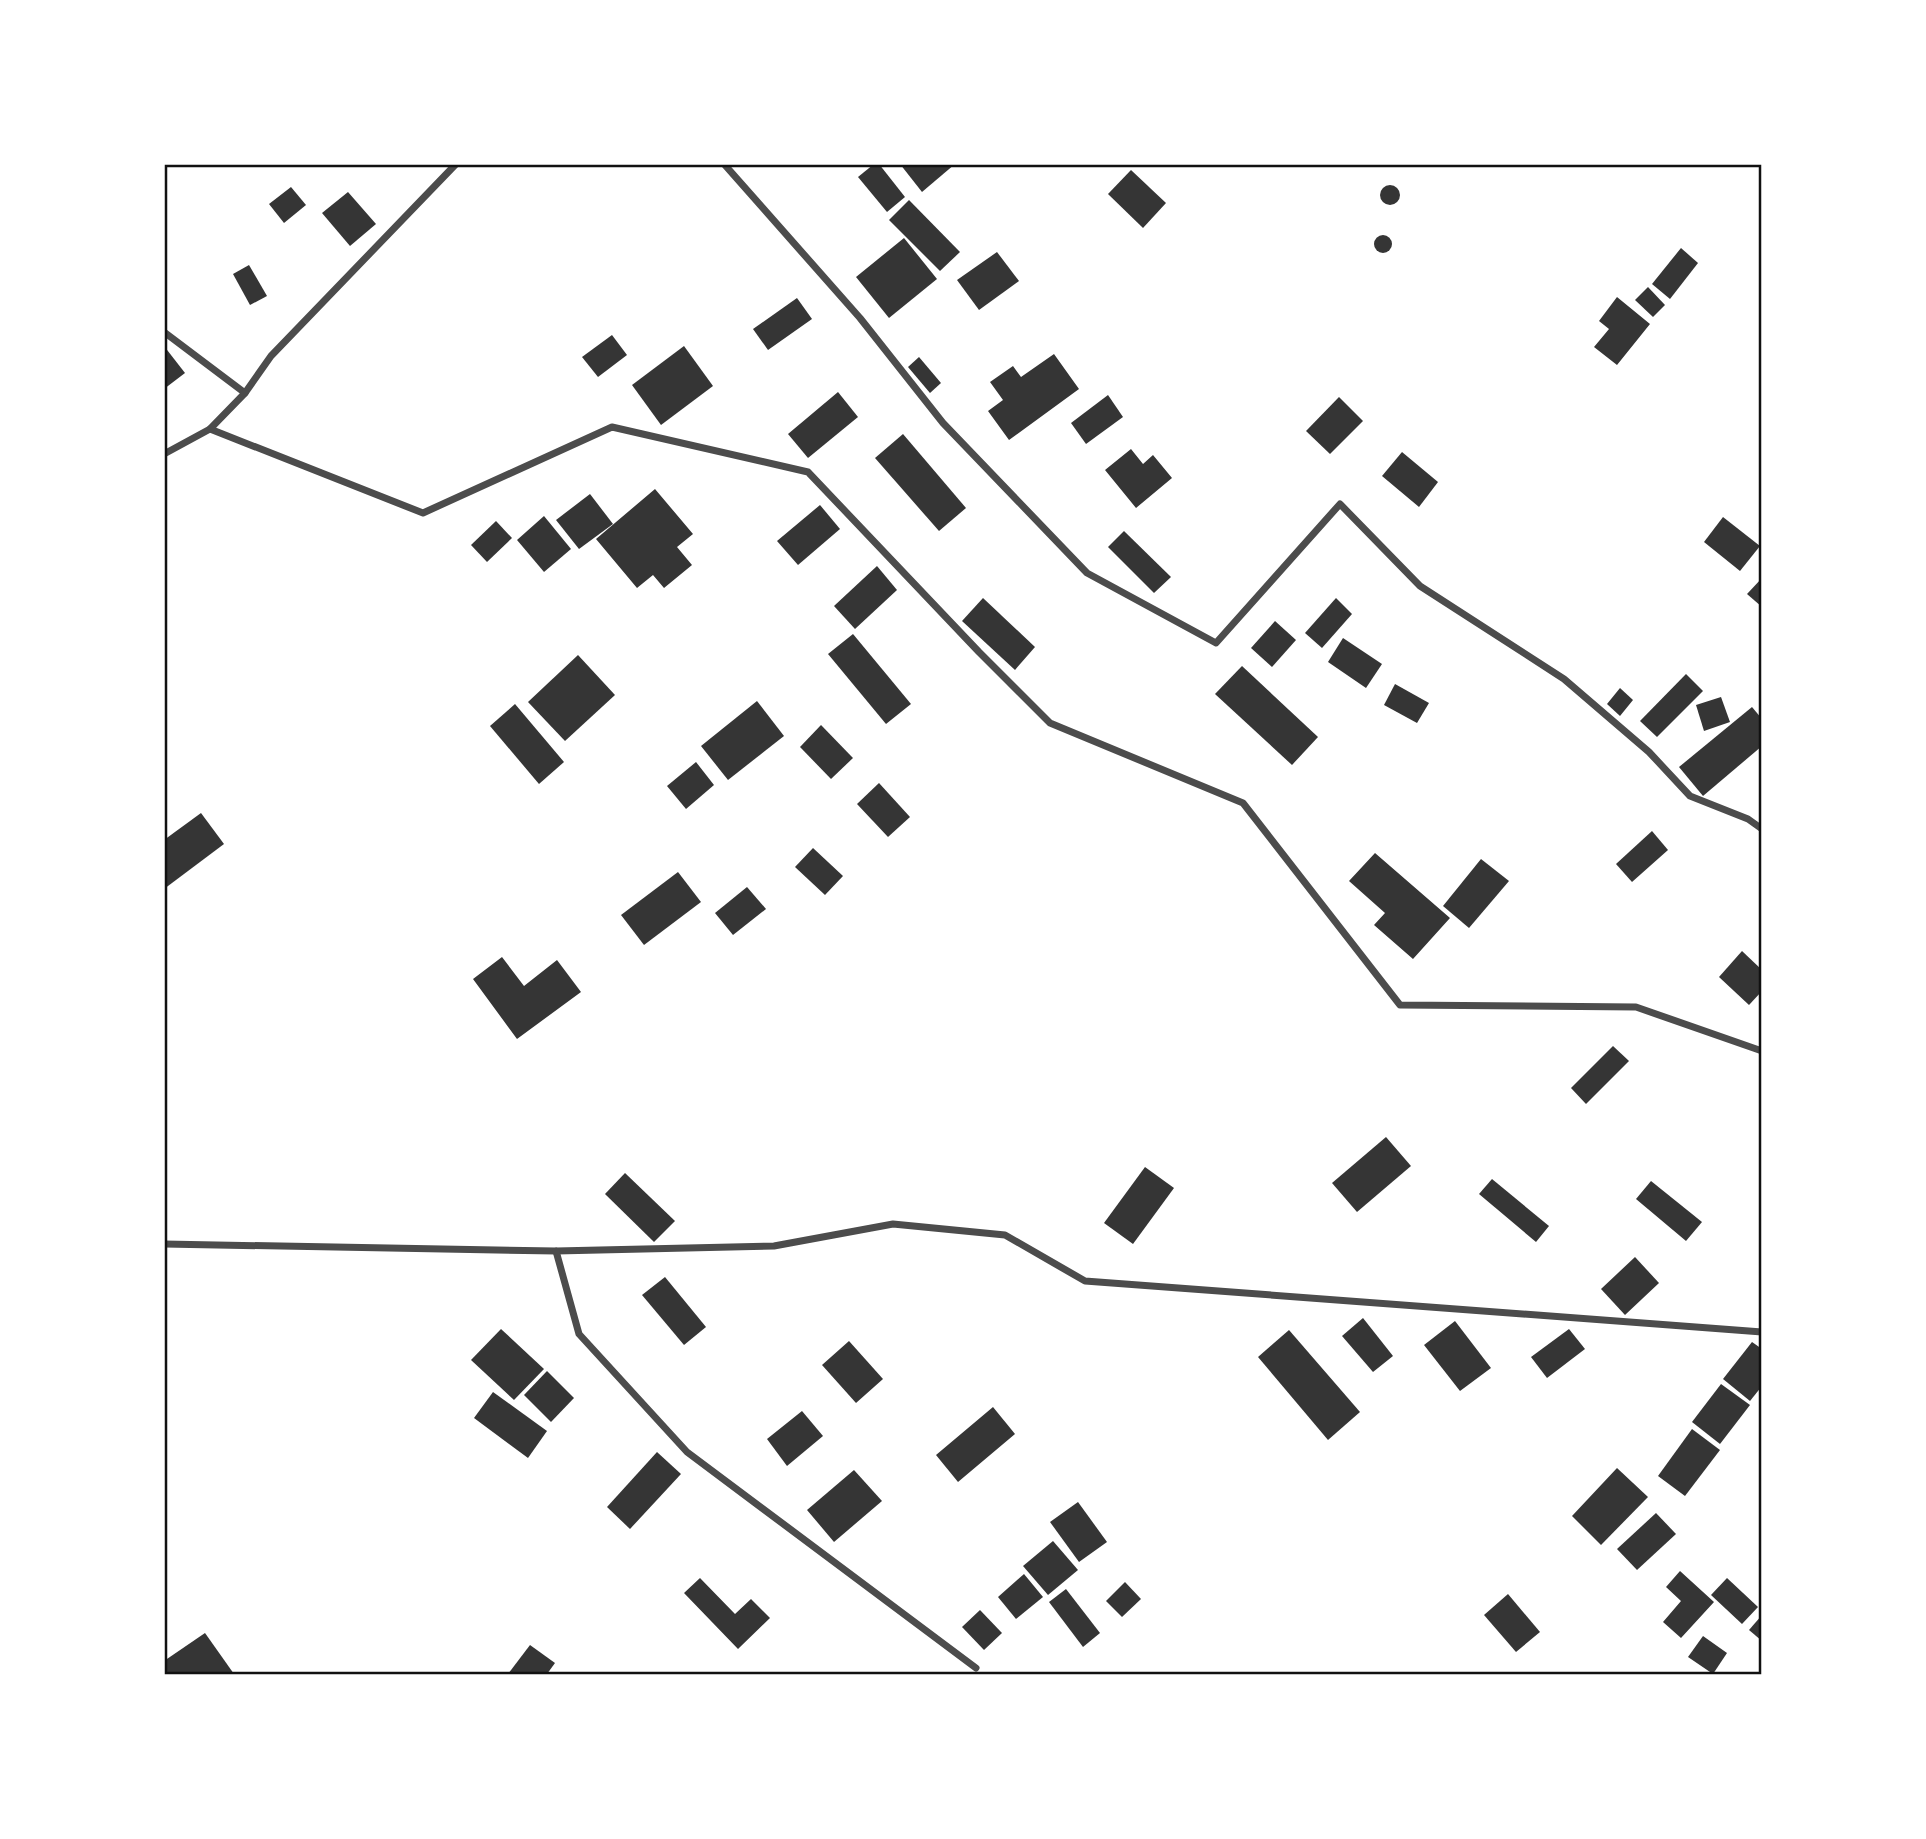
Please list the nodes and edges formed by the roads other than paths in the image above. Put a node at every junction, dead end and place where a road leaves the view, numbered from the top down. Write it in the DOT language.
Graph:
graph roads {
  1 [pos="456,164"];
  2 [pos="724,164"];
  3 [pos="164,332"];
  4 [pos="245,393"];
  5 [pos="211,429"];
  6 [pos="164,454"];
  7 [pos="1762,829"];
  8 [pos="1762,1051"];
  9 [pos="164,1244"];
  10 [pos="556,1251"];
  11 [pos="1762,1332"];
  12 [pos="976,1668"];
  1 -- 4 [label="street"];
  2 -- 7 [label="street"];
  3 -- 4 [label="street"];
  4 -- 5 [label="street"];
  5 -- 6 [label="street"];
  5 -- 8 [label="street"];
  9 -- 10 [label="street"];
  10 -- 11 [label="street"];
  10 -- 12 [label="street"];
}
